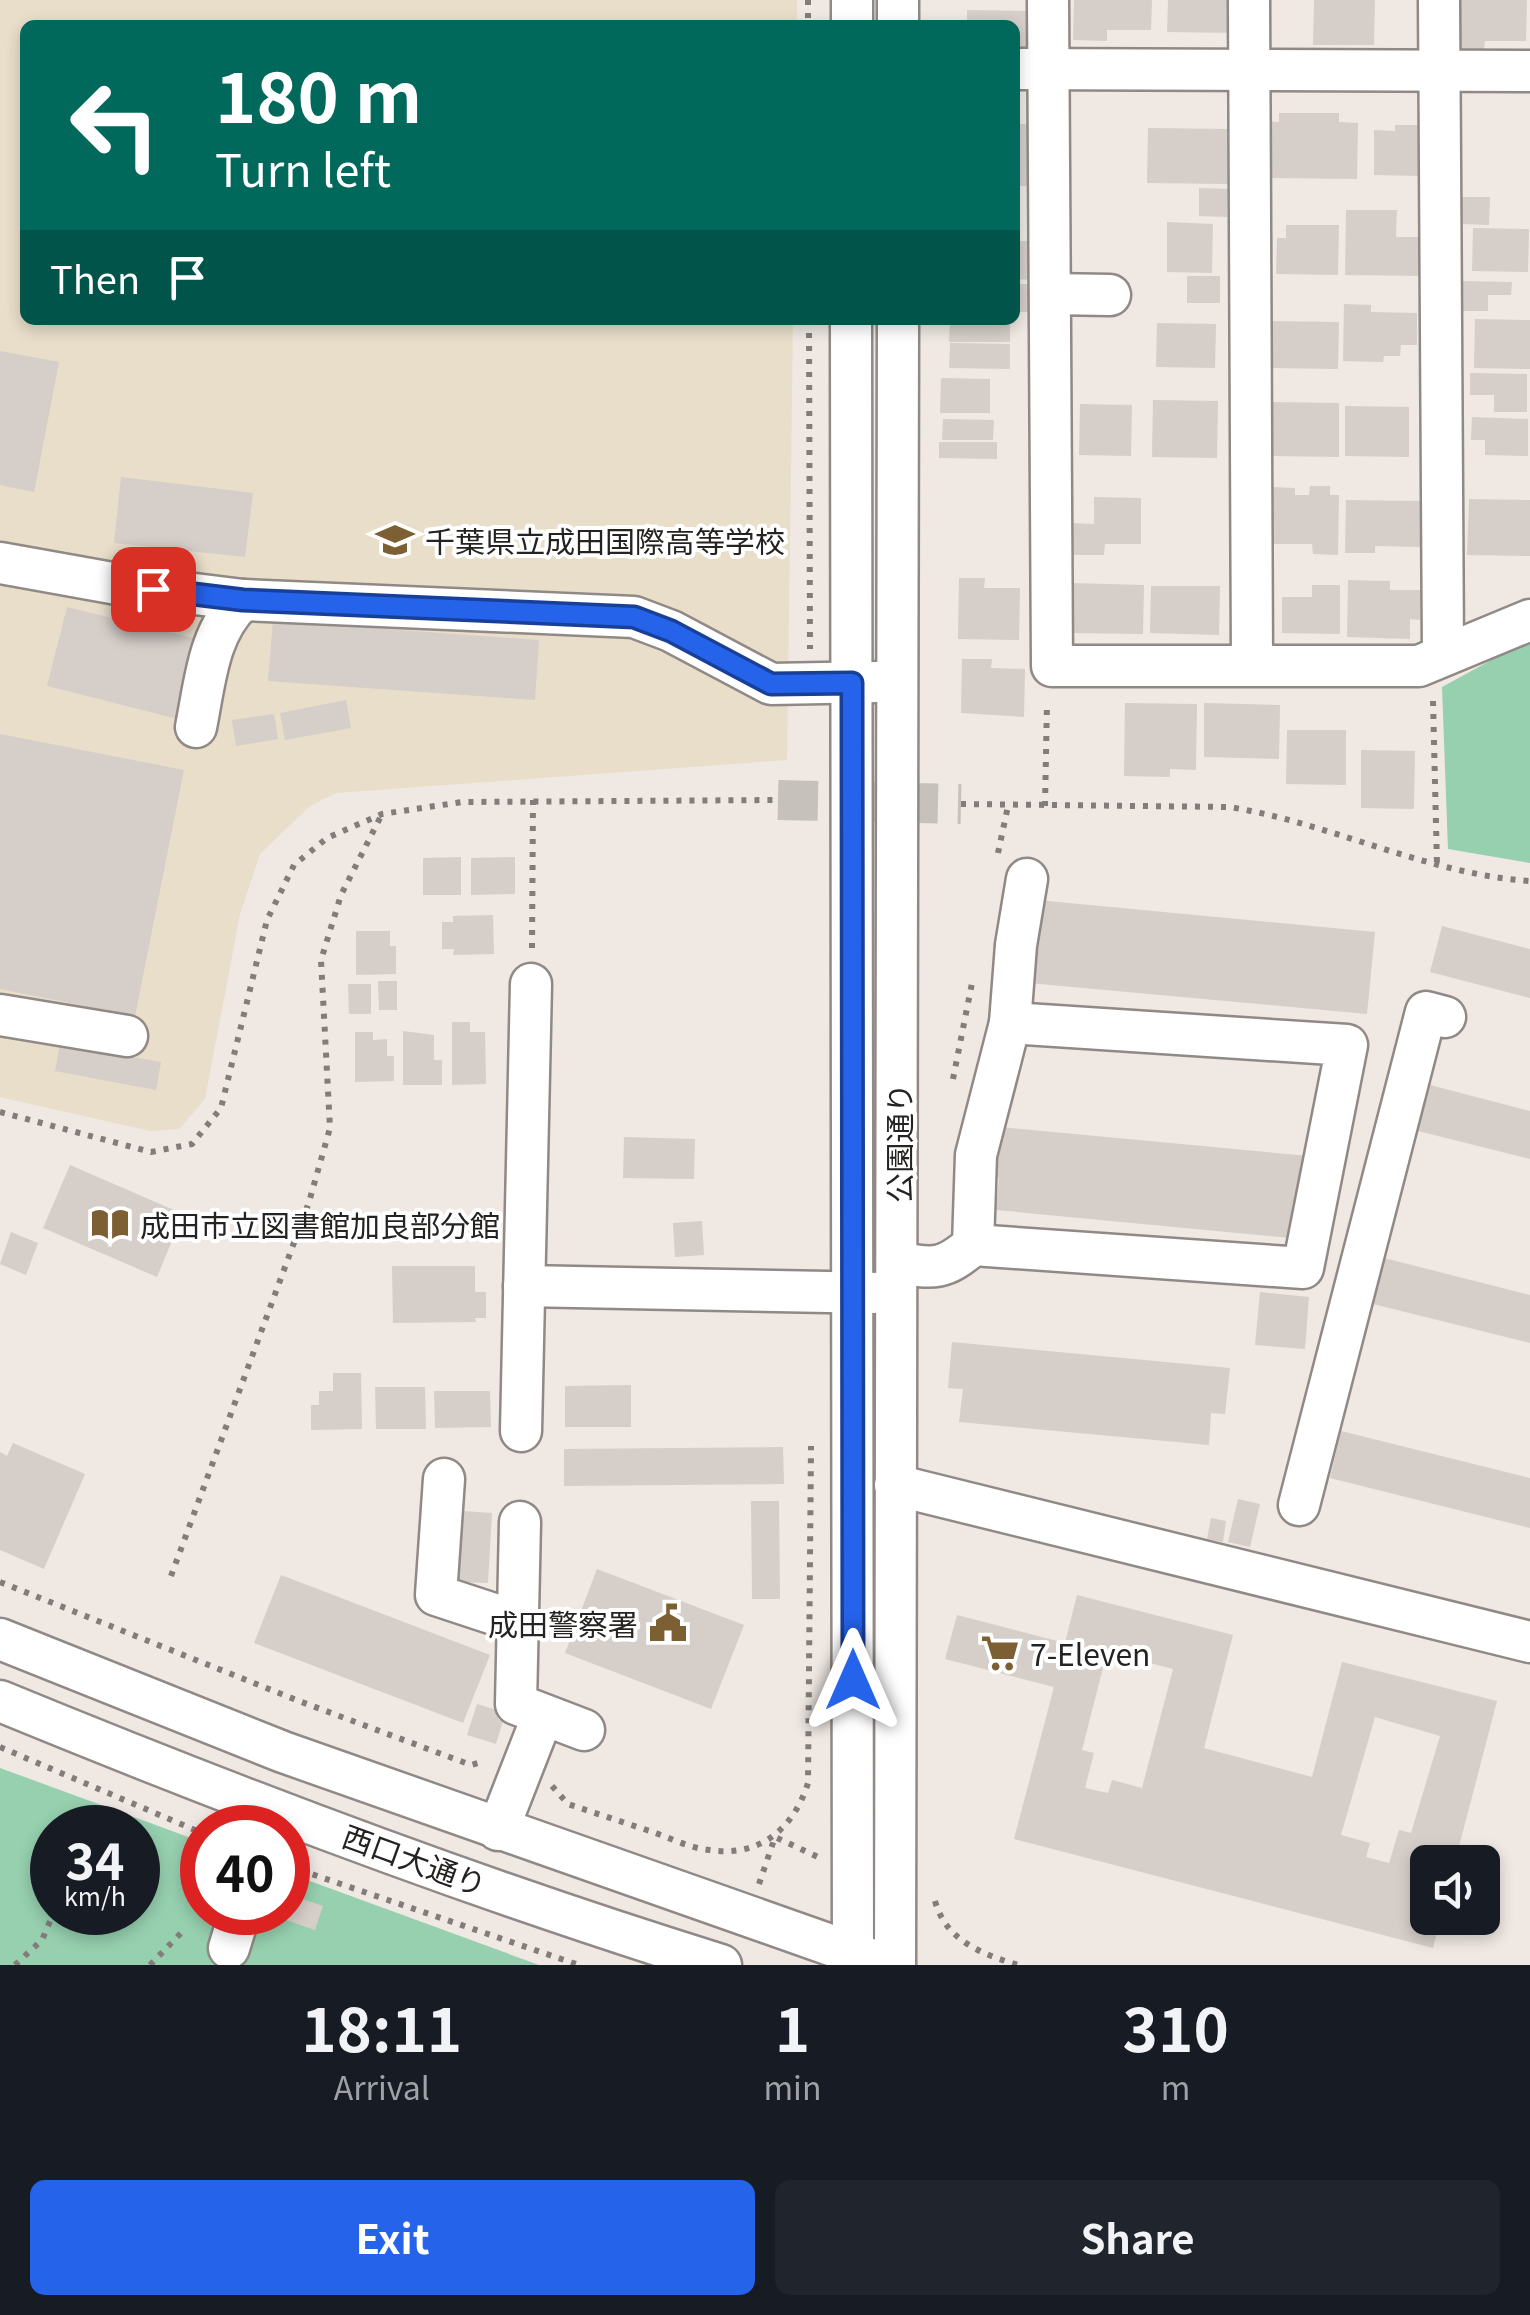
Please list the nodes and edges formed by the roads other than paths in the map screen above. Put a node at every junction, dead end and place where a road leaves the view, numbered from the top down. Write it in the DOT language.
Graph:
graph roads {
  1 [pos="1048,0"];
  2 [pos="1250,0"];
  3 [pos="1440,0"];
  4 [pos="1032,69"];
  5 [pos="1250,70"];
  6 [pos="1440,71"];
  7 [pos="1530,71"];
  8 [pos="1050,294"];
  9 [pos="1110,295"];
  10 [pos="851,325"];
  11 [pos="898,325"];
  12 [pos="0,563"];
  13 [pos="243,600"];
  14 [pos="1530,620"];
  15 [pos="1438,657"];
  16 [pos="1252,664"];
  17 [pos="898,682"];
  18 [pos="852,683"];
  19 [pos="196,726"];
  20 [pos="1027,879"];
  21 [pos="531,984"];
  22 [pos="0,1015"];
  23 [pos="1445,1016"];
  24 [pos="1010,1024"];
  25 [pos="127,1036"];
  26 [pos="973,1245"];
  27 [pos="898,1278"];
  28 [pos="524,1286"];
  29 [pos="852,1292"];
  30 [pos="521,1431"];
  31 [pos="444,1479"];
  32 [pos="896,1485"];
  33 [pos="1299,1505"];
  34 [pos="520,1522"];
  35 [pos="518,1622"];
  36 [pos="0,1639"];
  37 [pos="1530,1642"];
  38 [pos="0,1701"];
  39 [pos="543,1715"];
  40 [pos="584,1730"];
  41 [pos="242,1805"];
  42 [pos="310,1830"];
  43 [pos="498,1830"];
  44 [pos="872,1962"];
  45 [pos="722,1965"];
  1 -- 4 [label="street"];
  2 -- 5 [label="street"];
  3 -- 6 [label="street"];
  4 -- 5 [label="street"];
  4 -- 8 [label="street"];
  5 -- 6 [label="street"];
  5 -- 16 [label="street"];
  6 -- 7 [label="street"];
  6 -- 15 [label="street"];
  8 -- 9 [label="street"];
  8 -- 16 [label="street"];
  10 -- 18 [label="street, 公園通り"];
  11 -- 17 [label="street, 公園通り"];
  12 -- 13 [label="street"];
  13 -- 18 [label="street"];
  13 -- 19 [label="street"];
  14 -- 15 [label="street"];
  15 -- 16 [label="street"];
  17 -- 18 [label="street"];
  17 -- 27 [label="street, 公園通り"];
  18 -- 29 [label="street, 公園通り"];
  20 -- 24 [label="street"];
  21 -- 28 [label="street"];
  22 -- 25 [label="street"];
  23 -- 33 [label="street"];
  24 -- 26 [label="street"];
  24 -- 26 [label="street"];
  26 -- 27 [label="street"];
  27 -- 29 [label="street"];
  27 -- 32 [label="street, 公園通り"];
  28 -- 29 [label="street"];
  28 -- 30 [label="street"];
  29 -- 44 [label="street, 公園通り"];
  31 -- 35 [label="street"];
  32 -- 37 [label="street"];
  32 -- 44 [label="street, 公園通り"];
  34 -- 35 [label="street"];
  35 -- 39 [label="street"];
  36 -- 43 [label="street, 西口大通り"];
  38 -- 41 [label="street, 西口大通り"];
  39 -- 40 [label="street"];
  39 -- 43 [label="street"];
  42 -- 45 [label="street, 西口大通り"];
  43 -- 44 [label="street, 西口大通り"];
}
